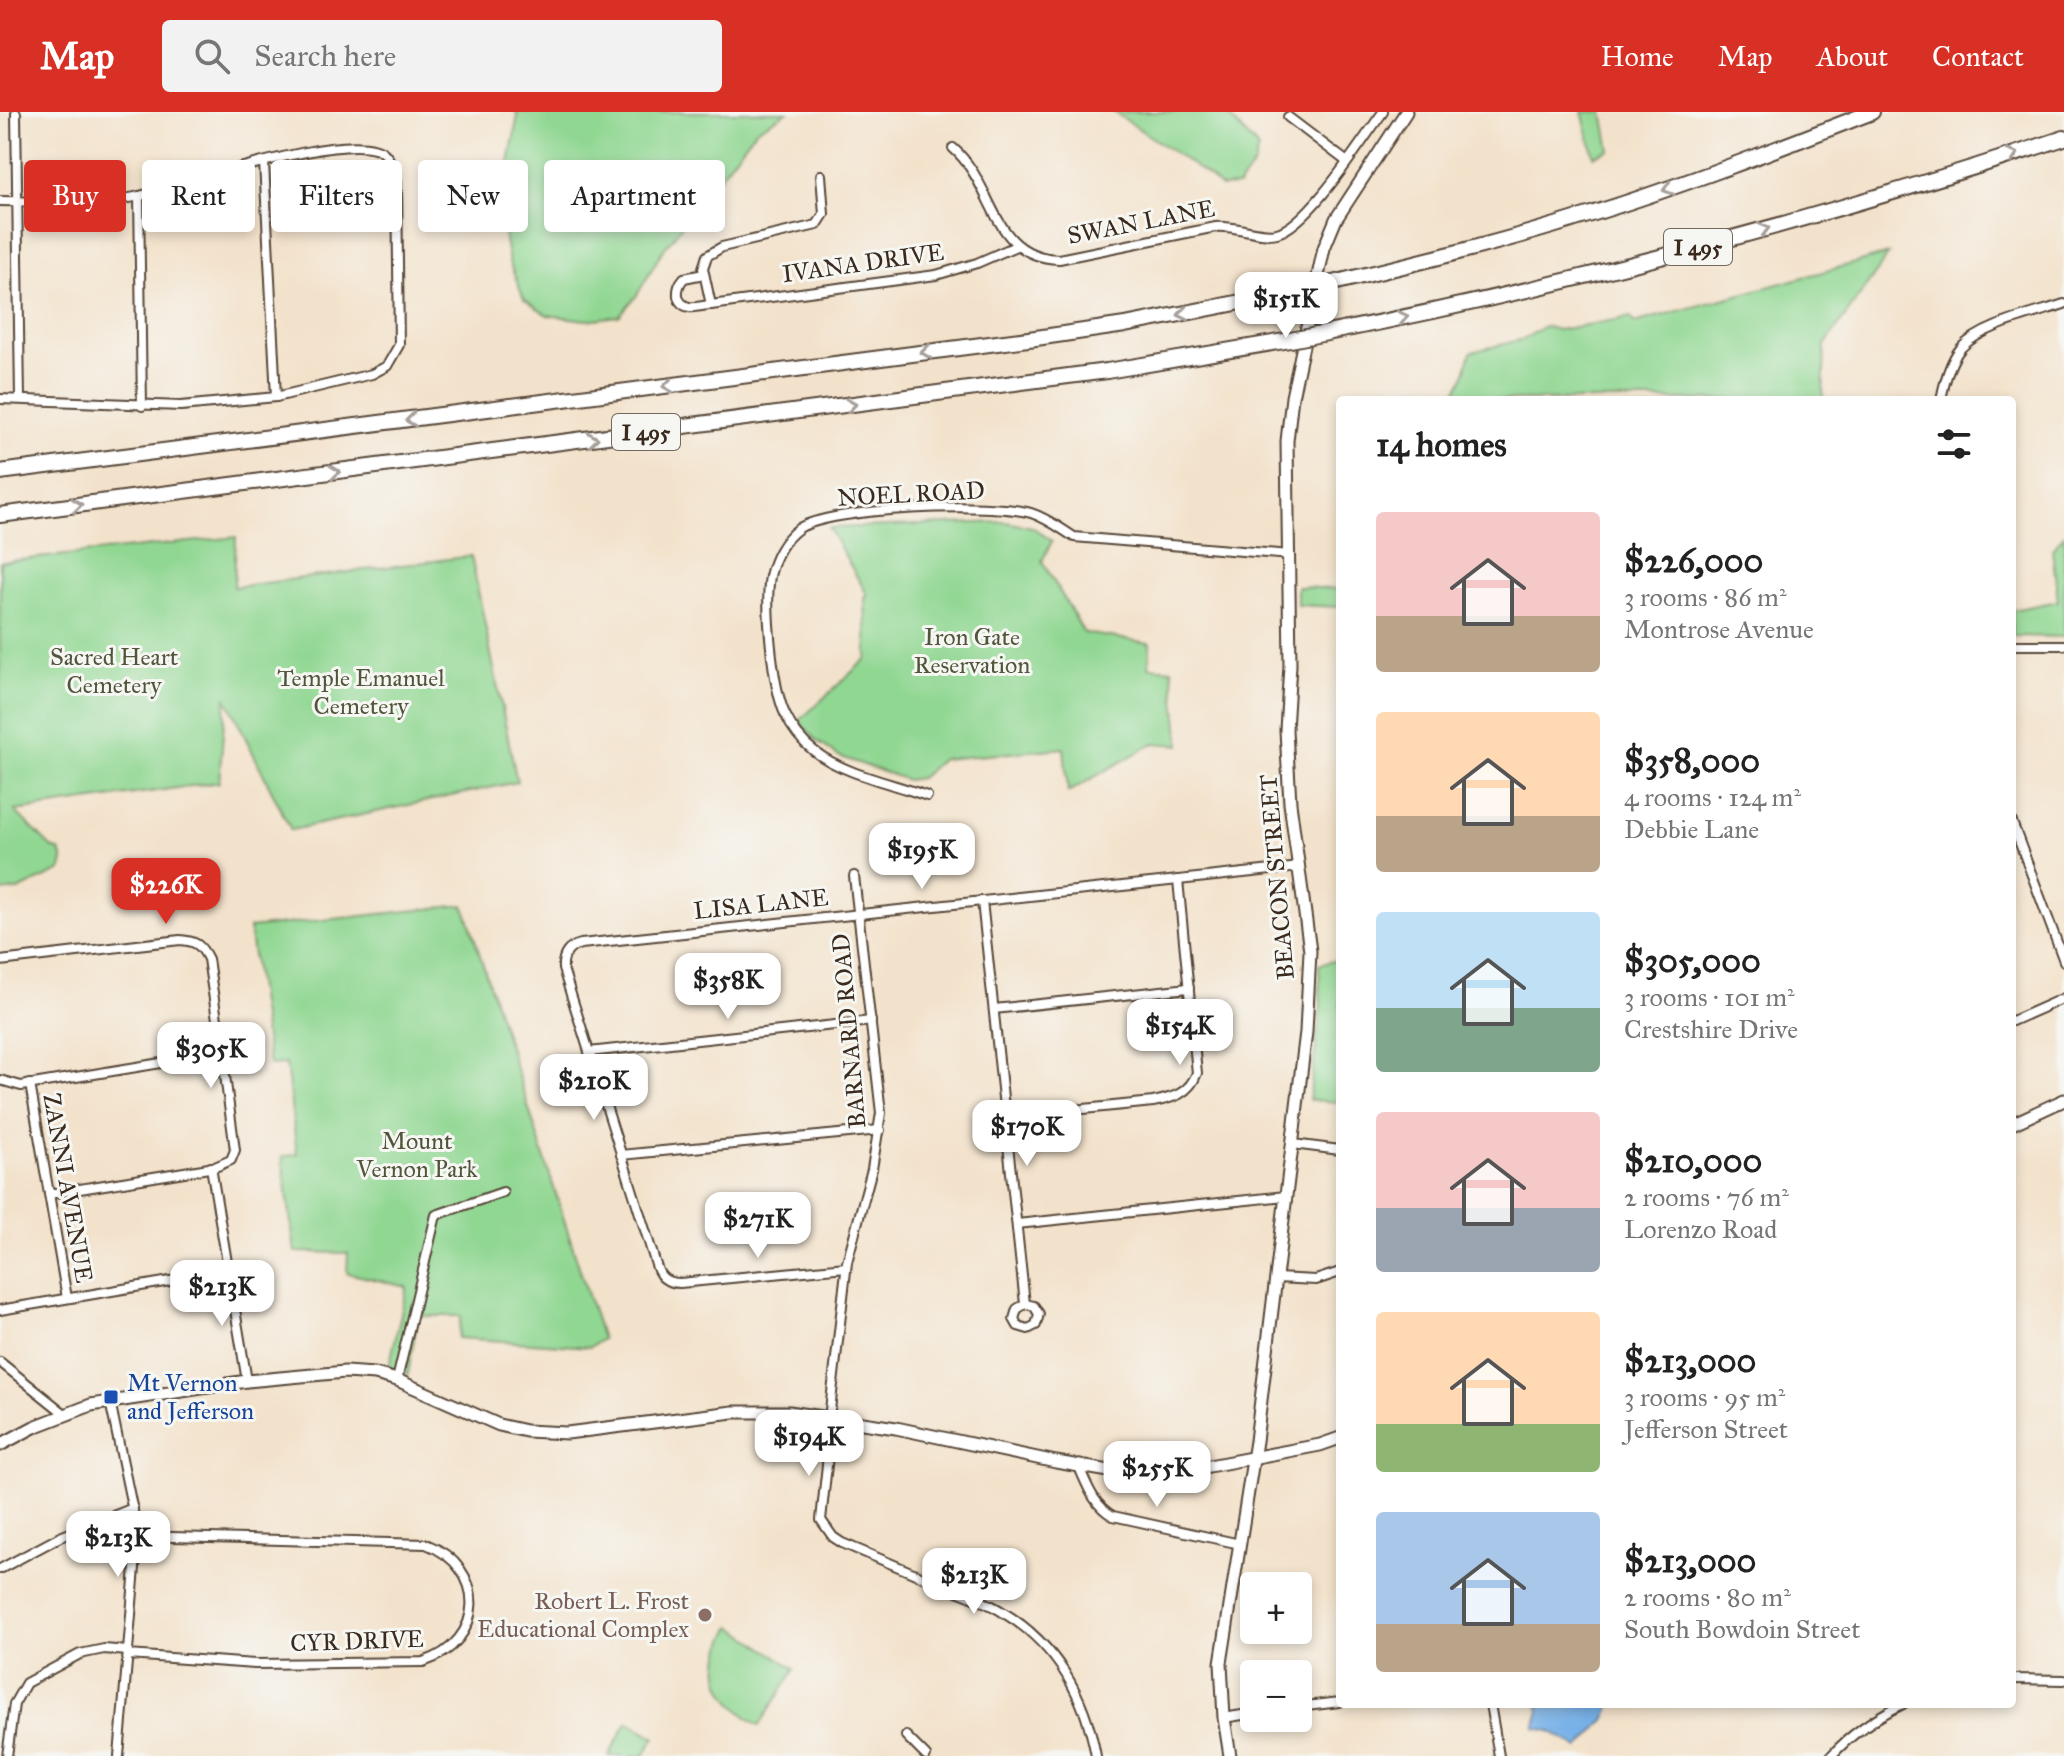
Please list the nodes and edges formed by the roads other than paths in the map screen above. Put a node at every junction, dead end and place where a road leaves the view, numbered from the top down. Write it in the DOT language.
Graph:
graph roads {
  1 [pos="1383,112"];
  2 [pos="1406,112"];
  3 [pos="1872,112"];
  4 [pos="16,113"];
  5 [pos="1288,117"];
  6 [pos="2064,138"];
  7 [pos="953,148"];
  8 [pos="1346,161"];
  9 [pos="264,162"];
  10 [pos="821,175"];
  11 [pos="139,196"];
  12 [pos="0,201"];
  13 [pos="16,201"];
  14 [pos="1016,246"];
  15 [pos="704,274"];
  16 [pos="2064,304"];
  17 [pos="711,305"];
  18 [pos="1942,396"];
  19 [pos="276,397"];
  20 [pos="0,399"];
  21 [pos="20,399"];
  22 [pos="142,406"];
  23 [pos="0,472"];
  24 [pos="0,515"];
  25 [pos="1290,555"];
  26 [pos="2016,645"];
  27 [pos="2064,645"];
  28 [pos="927,796"];
  29 [pos="2016,833"];
  30 [pos="1300,867"];
  31 [pos="854,876"];
  32 [pos="1178,880"];
  33 [pos="982,901"];
  34 [pos="859,914"];
  35 [pos="0,961"];
  36 [pos="2064,961"];
  37 [pos="1189,988"];
  38 [pos="2064,998"];
  39 [pos="994,1009"];
  40 [pos="2016,1019"];
  41 [pos="871,1021"];
  42 [pos="589,1052"];
  43 [pos="222,1053"];
  44 [pos="0,1080"];
  45 [pos="30,1084"];
  46 [pos="2064,1100"];
  47 [pos="1005,1117"];
  48 [pos="2016,1122"];
  49 [pos="880,1130"];
  50 [pos="1293,1144"];
  51 [pos="1336,1149"];
  52 [pos="621,1155"];
  53 [pos="211,1167"];
  54 [pos="503,1192"];
  55 [pos="49,1194"];
  56 [pos="1286,1196"];
  57 [pos="1017,1224"];
  58 [pos="846,1267"];
  59 [pos="229,1271"];
  60 [pos="1336,1273"];
  61 [pos="1276,1278"];
  62 [pos="67,1298"];
  63 [pos="1025,1304"];
  64 [pos="0,1310"];
  65 [pos="0,1362"];
  66 [pos="397,1380"];
  67 [pos="247,1381"];
  68 [pos="110,1401"];
  69 [pos="65,1414"];
  70 [pos="829,1419"];
  71 [pos="1336,1439"];
  72 [pos="0,1445"];
  73 [pos="1253,1458"];
  74 [pos="1079,1467"];
  75 [pos="133,1508"];
  76 [pos="135,1536"];
  77 [pos="1240,1544"];
  78 [pos="0,1569"];
  79 [pos="128,1653"];
  80 [pos="2016,1679"];
  81 [pos="2064,1680"];
  82 [pos="1336,1702"];
  83 [pos="1312,1705"];
  84 [pos="1491,1708"];
  85 [pos="1896,1708"];
  86 [pos="1240,1715"];
  87 [pos="1224,1718"];
  88 [pos="906,1736"];
  89 [pos="7,1756"];
  90 [pos="119,1756"];
  91 [pos="926,1756"];
  92 [pos="1096,1756"];
  93 [pos="1230,1756"];
  94 [pos="1499,1756"];
  95 [pos="1831,1756"];
  1 -- 8 [label="street, SWAN LANE"];
  2 -- 25 [label="main road, BEACON STREET"];
  3 -- 23 [label="highway, I 495, one-way, bridge"];
  4 -- 13 [label="street"];
  5 -- 8 [label="street"];
  24 -- 6 [label="highway, I 495, one-way, bridge"];
  7 -- 14 [label="street"];
  8 -- 14 [label="street, SWAN LANE"];
  9 -- 11 [label="street"];
  9 -- 19 [label="street"];
  9 -- 19 [label="street"];
  10 -- 15 [label="street, IVANA DRIVE"];
  11 -- 13 [label="street"];
  11 -- 22 [label="street"];
  12 -- 13 [label="street"];
  13 -- 21 [label="street"];
  14 -- 17 [label="street, IVANA DRIVE"];
  15 -- 17 [label="street"];
  15 -- 17 [label="street, IVANA DRIVE"];
  16 -- 18 [label="street"];
  19 -- 22 [label="street"];
  20 -- 21 [label="street"];
  21 -- 22 [label="street"];
  25 -- 28 [label="street, NOEL ROAD"];
  25 -- 30 [label="main road, BEACON STREET"];
  26 -- 27 [label="street"];
  29 -- 36 [label="street"];
  30 -- 32 [label="street, LISA LANE"];
  30 -- 50 [label="main road, BEACON STREET"];
  31 -- 34 [label="street, BARNARD ROAD"];
  32 -- 33 [label="street, LISA LANE"];
  32 -- 37 [label="street"];
  33 -- 34 [label="street, LISA LANE"];
  33 -- 39 [label="street"];
  34 -- 41 [label="street, BARNARD ROAD"];
  34 -- 42 [label="street, LISA LANE"];
  35 -- 43 [label="street"];
  37 -- 39 [label="street"];
  37 -- 47 [label="street"];
  38 -- 40 [label="street"];
  39 -- 47 [label="street"];
  41 -- 42 [label="street"];
  41 -- 49 [label="street, BARNARD ROAD"];
  42 -- 52 [label="street"];
  43 -- 45 [label="street"];
  43 -- 53 [label="street"];
  44 -- 45 [label="street"];
  45 -- 55 [label="street, ZANNI AVENUE"];
  46 -- 48 [label="main road"];
  47 -- 57 [label="street"];
  49 -- 52 [label="street"];
  49 -- 58 [label="street, BARNARD ROAD"];
  50 -- 51 [label="street"];
  50 -- 56 [label="main road, BEACON STREET"];
  52 -- 58 [label="street"];
  53 -- 55 [label="street"];
  53 -- 59 [label="street"];
  54 -- 66 [label="street"];
  55 -- 62 [label="street, ZANNI AVENUE"];
  56 -- 57 [label="street"];
  56 -- 61 [label="main road, BEACON STREET"];
  57 -- 63 [label="street"];
  58 -- 70 [label="street, BARNARD ROAD"];
  59 -- 62 [label="street"];
  59 -- 67 [label="street"];
  60 -- 61 [label="street"];
  61 -- 73 [label="main road, BEACON STREET"];
  62 -- 64 [label="street"];
  65 -- 69 [label="street"];
  66 -- 67 [label="main road"];
  66 -- 70 [label="main road"];
  67 -- 68 [label="main road"];
  68 -- 69 [label="main road"];
  68 -- 75 [label="street"];
  69 -- 72 [label="main road"];
  70 -- 74 [label="main road"];
  70 -- 92 [label="street, BARNARD ROAD"];
  71 -- 73 [label="main road"];
  73 -- 74 [label="main road"];
  73 -- 77 [label="main road, BEACON STREET"];
  74 -- 77 [label="street"];
  75 -- 76 [label="street"];
  75 -- 78 [label="street"];
  76 -- 79 [label="street"];
  76 -- 79 [label="street, CYR DRIVE"];
  77 -- 87 [label="main road, BEACON STREET"];
  79 -- 89 [label="street, CYR DRIVE"];
  79 -- 90 [label="street"];
  80 -- 81 [label="street"];
  82 -- 83 [label="street"];
  84 -- 94 [label="street"];
  85 -- 95 [label="street"];
  86 -- 87 [label="street"];
  87 -- 93 [label="main road, BEACON STREET"];
  88 -- 91 [label="street"];
}
